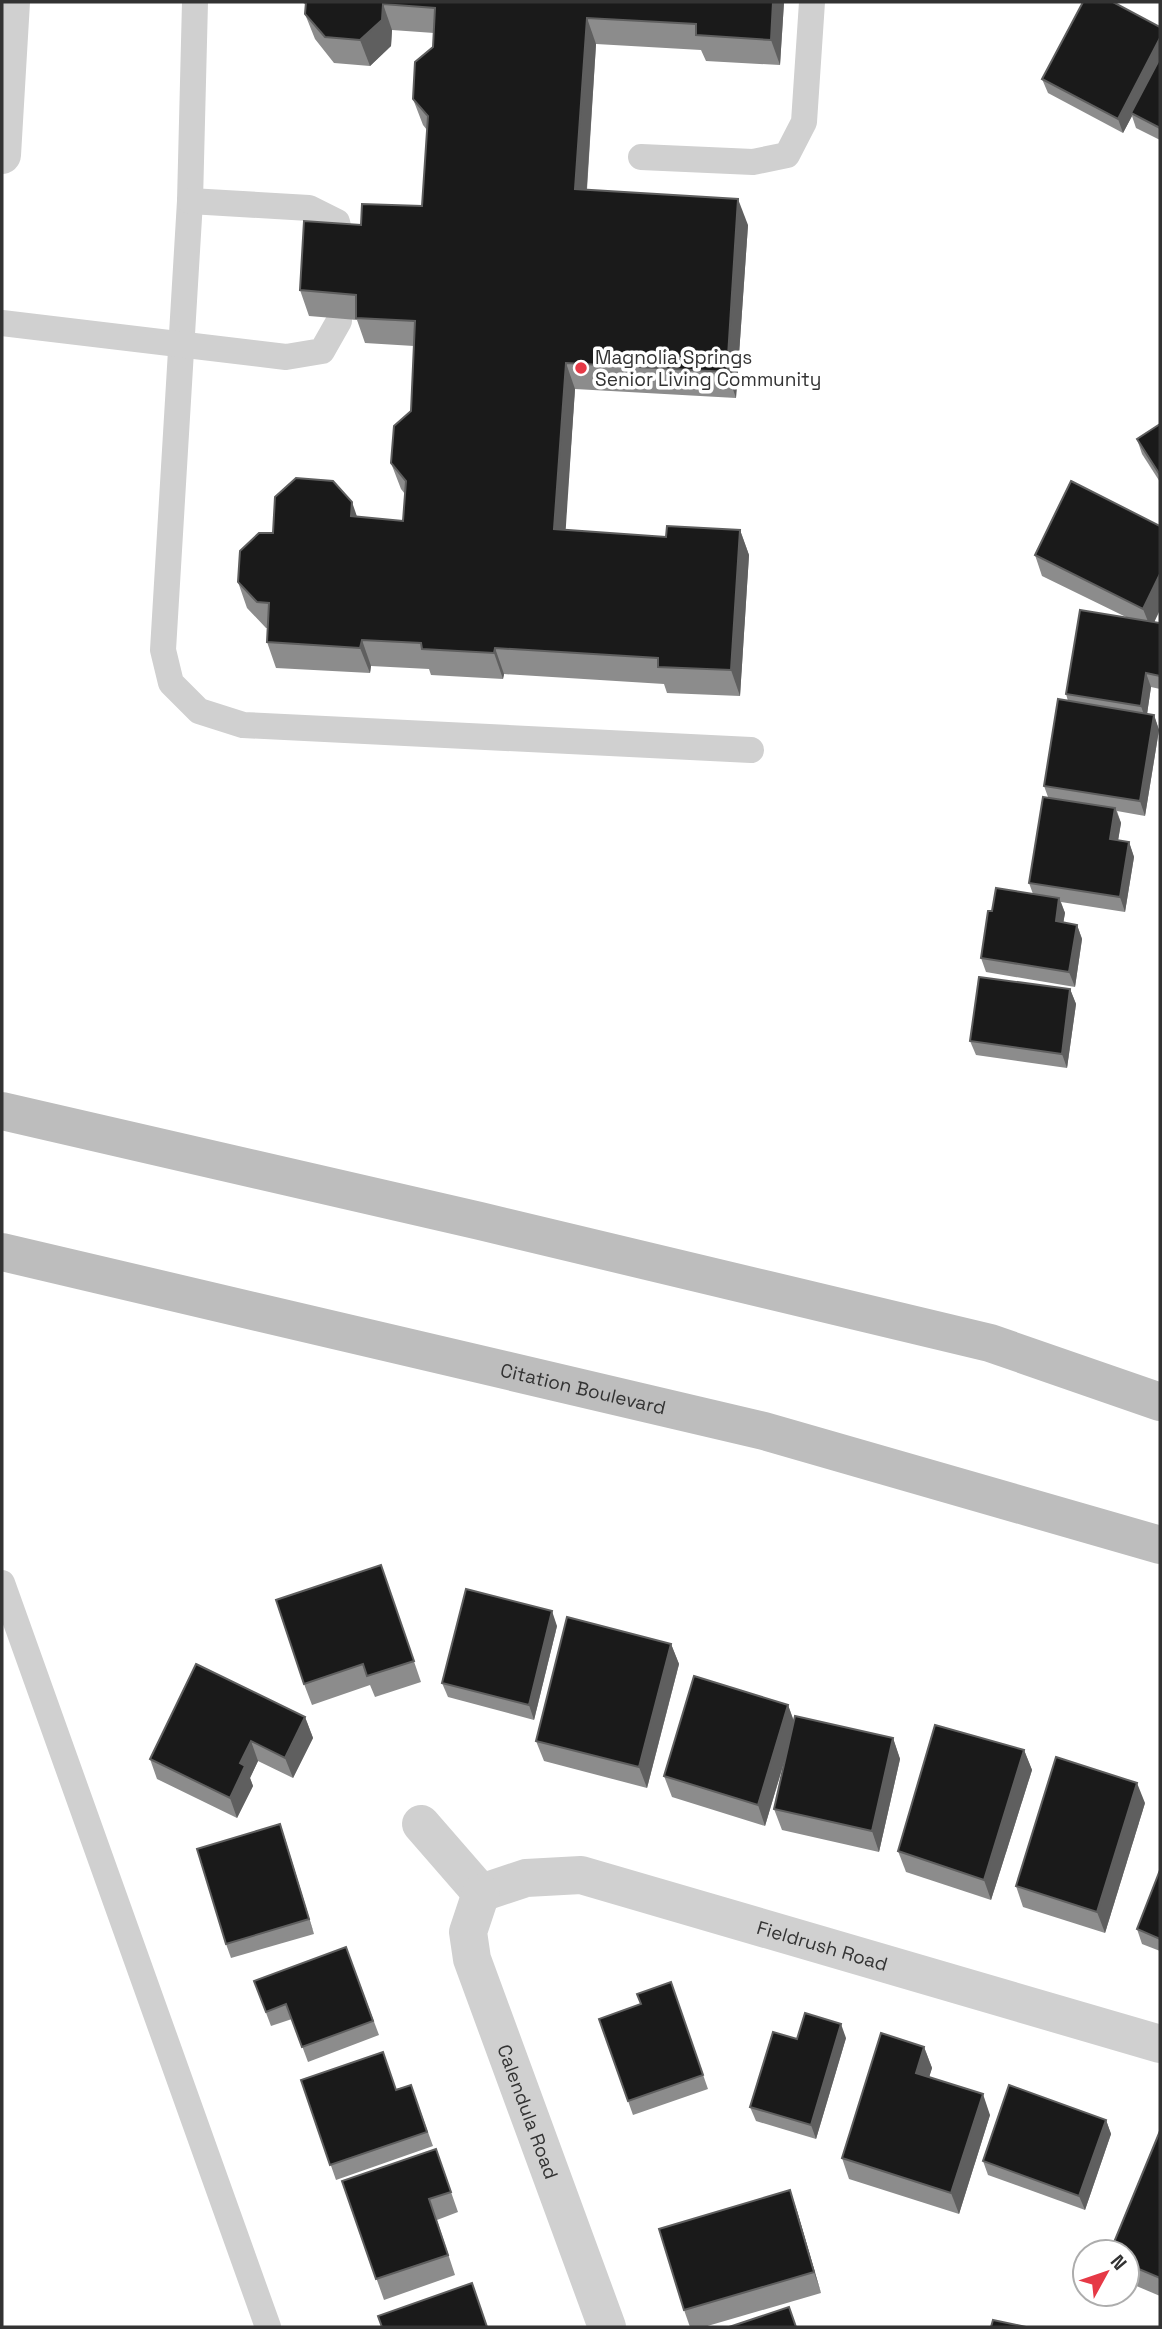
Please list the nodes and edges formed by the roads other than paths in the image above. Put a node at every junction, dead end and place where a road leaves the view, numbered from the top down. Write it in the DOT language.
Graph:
graph roads {
  1 [pos="11,2"];
  2 [pos="195,2"];
  3 [pos="812,2"];
  4 [pos="2,155"];
  5 [pos="641,157"];
  6 [pos="190,201"];
  7 [pos="343,250"];
  8 [pos="339,321"];
  9 [pos="2,323"];
  10 [pos="181,346"];
  11 [pos="751,750"];
  12 [pos="2,1111"];
  13 [pos="2,1252"];
  14 [pos="1160,1402"];
  15 [pos="1160,1545"];
  16 [pos="2,1583"];
  17 [pos="421,1824"];
  18 [pos="481,1893"];
  19 [pos="1160,2044"];
  20 [pos="268,2327"];
  21 [pos="607,2327"];
  1 -- 4 [label="street"];
  2 -- 6 [label="lane"];
  3 -- 5 [label="lane"];
  6 -- 7 [label="lane"];
  6 -- 10 [label="lane"];
  8 -- 10 [label="lane"];
  9 -- 10 [label="lane"];
  10 -- 11 [label="lane"];
  12 -- 14 [label="main road"];
  13 -- 15 [label="main road, Citation Boulevard"];
  16 -- 20 [label="lane"];
  17 -- 18 [label="street"];
  18 -- 19 [label="street, Fieldrush Road"];
  18 -- 21 [label="street, Calendula Road"];
}
